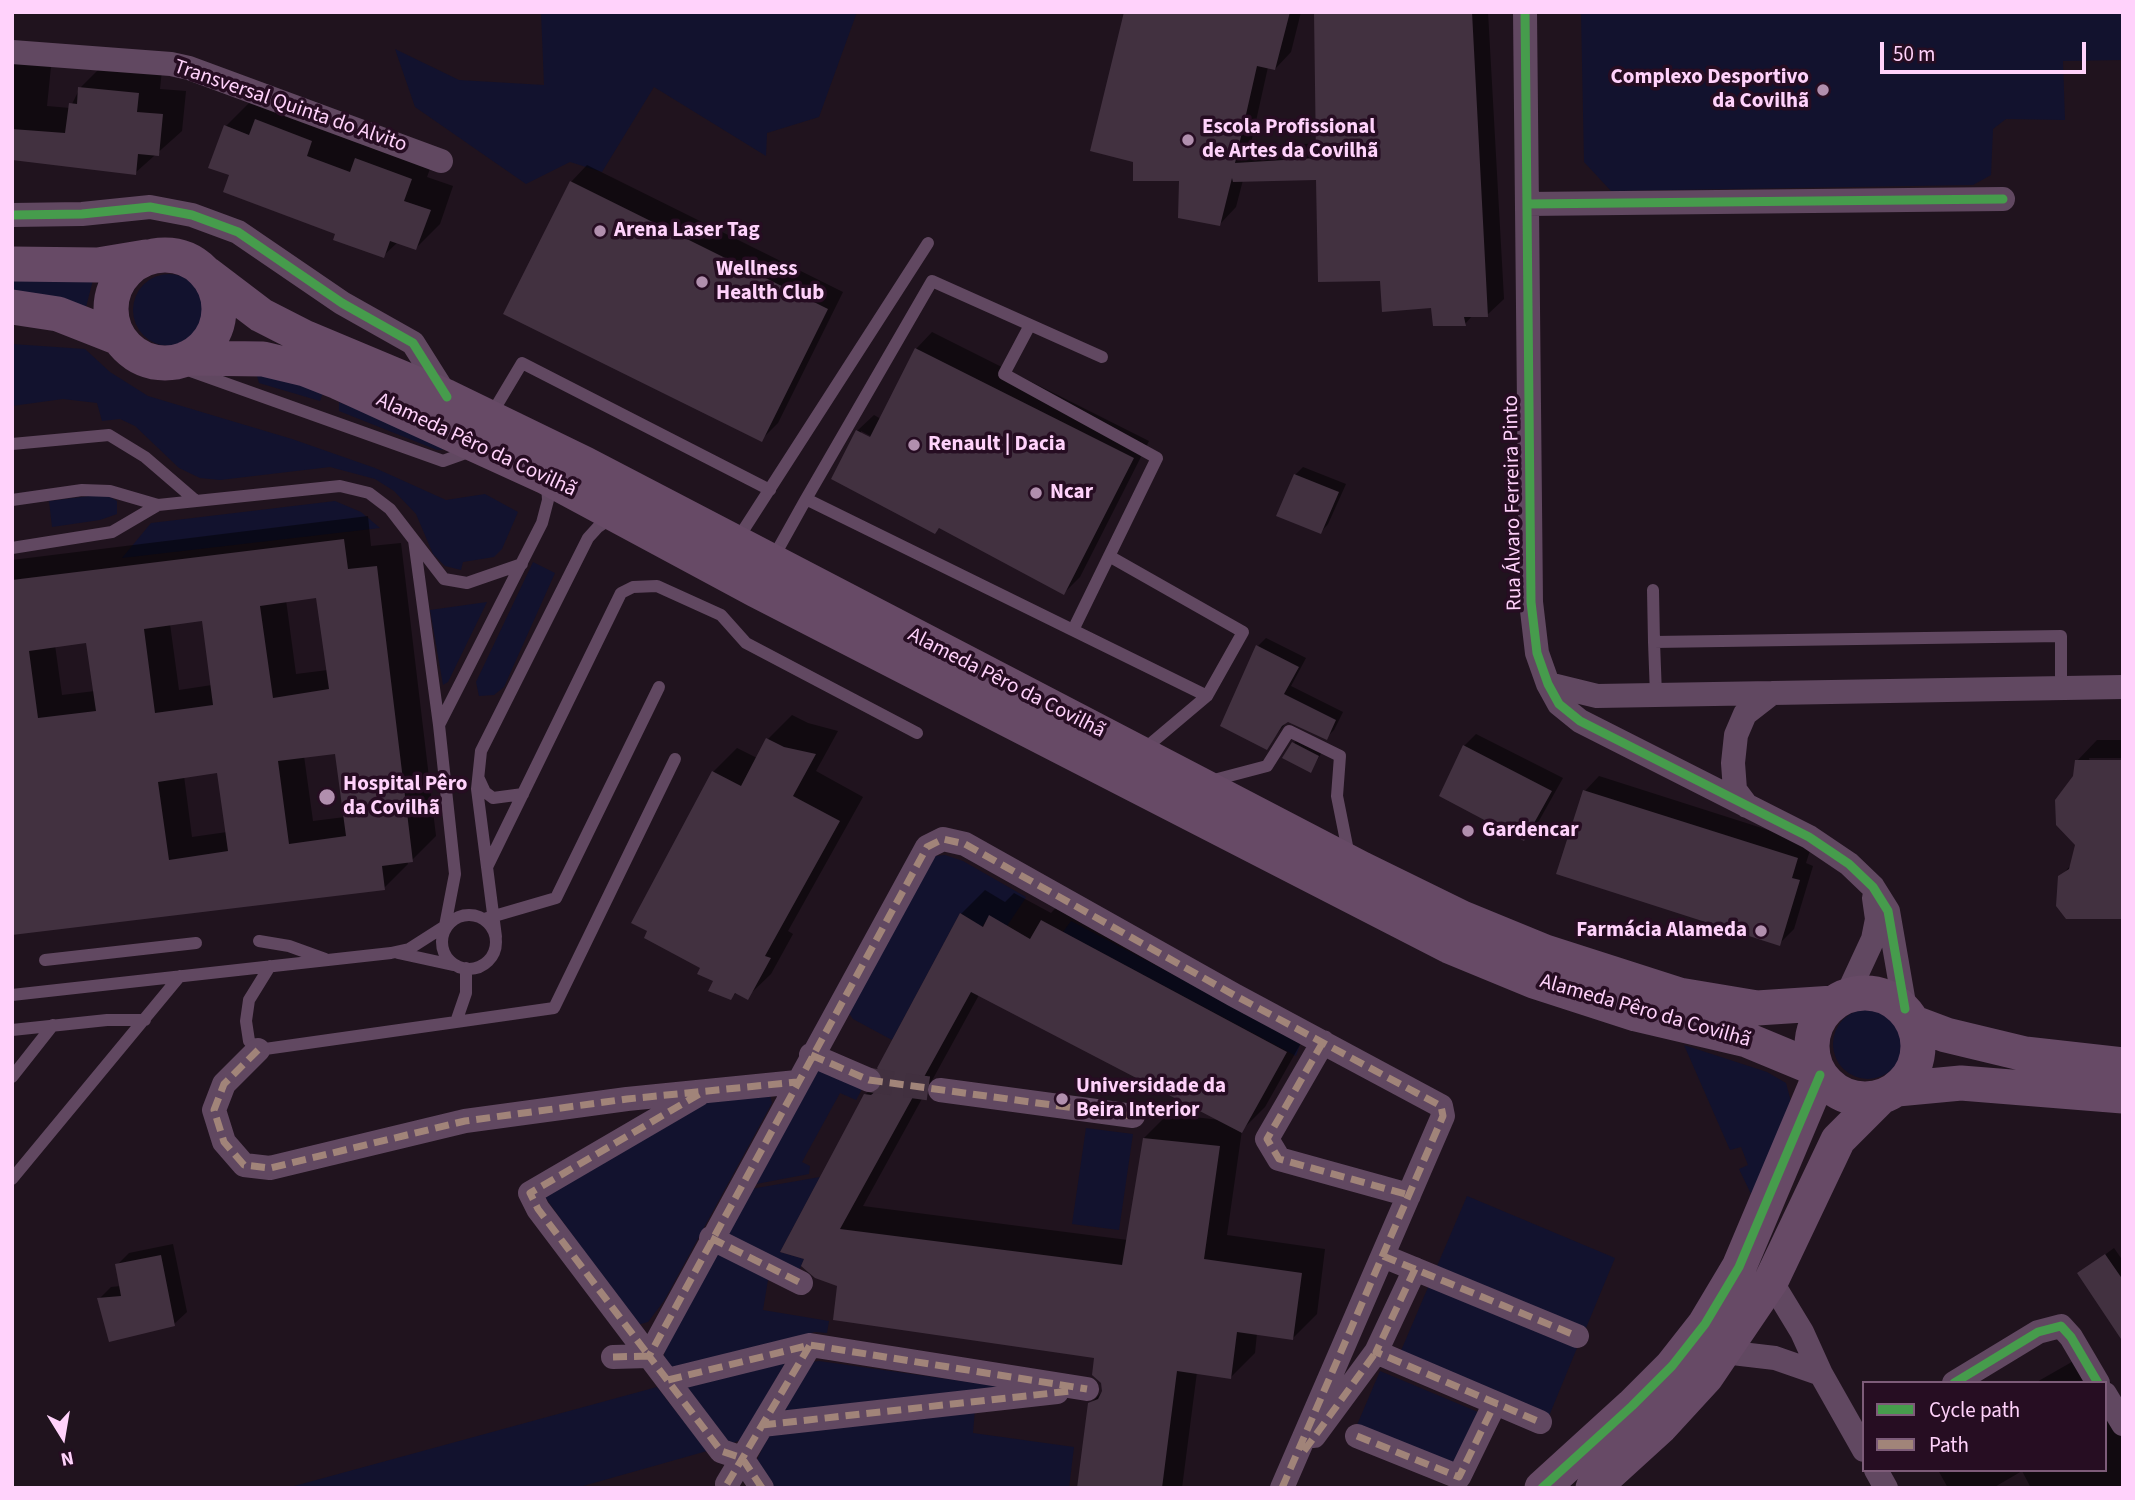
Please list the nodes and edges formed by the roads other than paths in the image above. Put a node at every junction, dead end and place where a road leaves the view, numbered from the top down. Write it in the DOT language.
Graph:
graph roads {
  1 [pos="1525,12"];
  2 [pos="12,51"];
  3 [pos="441,161"];
  4 [pos="2003,199"];
  5 [pos="1527,204"];
  6 [pos="12,215"];
  7 [pos="928,243"];
  8 [pos="150,257"];
  9 [pos="12,264"];
  10 [pos="207,274"];
  11 [pos="12,307"];
  12 [pos="1030,324"];
  13 [pos="119,338"];
  14 [pos="1102,357"];
  15 [pos="179,361"];
  16 [pos="447,397"];
  17 [pos="485,432"];
  18 [pos="12,444"];
  19 [pos="546,477"];
  20 [pos="769,490"];
  21 [pos="123,495"];
  22 [pos="12,499"];
  23 [pos="806,499"];
  24 [pos="195,500"];
  25 [pos="159,505"];
  26 [pos="622,516"];
  27 [pos="122,527"];
  28 [pos="413,536"];
  29 [pos="735,543"];
  30 [pos="12,548"];
  31 [pos="1109,556"];
  32 [pos="771,562"];
  33 [pos="522,564"];
  34 [pos="1653,590"];
  35 [pos="1074,628"];
  36 [pos="1654,642"];
  37 [pos="1548,684"];
  38 [pos="659,687"];
  39 [pos="2123,687"];
  40 [pos="2061,688"];
  41 [pos="1772,693"];
  42 [pos="1656,695"];
  43 [pos="1207,696"];
  44 [pos="439,725"];
  45 [pos="917,733"];
  46 [pos="1140,753"];
  47 [pos="675,759"];
  48 [pos="478,778"];
  49 [pos="1199,783"];
  50 [pos="523,794"];
  51 [pos="1747,806"];
  52 [pos="1350,863"];
  53 [pos="488,865"];
  54 [pos="1873,887"];
  55 [pos="489,917"];
  56 [pos="445,926"];
  57 [pos="259,941"];
  58 [pos="196,943"];
  59 [pos="391,953"];
  60 [pos="45,960"];
  61 [pos="328,960"];
  62 [pos="459,966"];
  63 [pos="270,967"];
  64 [pos="180,976"];
  65 [pos="12,995"];
  66 [pos="1840,999"];
  67 [pos="1910,1016"];
  68 [pos="145,1020"];
  69 [pos="456,1022"];
  70 [pos="53,1025"];
  71 [pos="12,1030"];
  72 [pos="1323,1042"];
  73 [pos="258,1050"];
  74 [pos="811,1055"];
  75 [pos="2123,1065"];
  76 [pos="1818,1072"];
  77 [pos="12,1077"];
  78 [pos="869,1080"];
  79 [pos="797,1082"];
  80 [pos="940,1090"];
  81 [pos="704,1091"];
  82 [pos="1889,1094"];
  83 [pos="2123,1096"];
  84 [pos="1133,1116"];
  85 [pos="12,1179"];
  86 [pos="1409,1195"];
  87 [pos="711,1238"];
  88 [pos="1382,1256"];
  89 [pos="1415,1269"];
  90 [pos="1771,1282"];
  91 [pos="801,1283"];
  92 [pos="1577,1336"];
  93 [pos="810,1345"];
  94 [pos="1376,1352"];
  95 [pos="1724,1352"];
  96 [pos="649,1356"];
  97 [pos="613,1357"];
  98 [pos="1821,1374"];
  99 [pos="668,1380"];
  100 [pos="1957,1381"];
  101 [pos="2097,1381"];
  102 [pos="2107,1397"];
  103 [pos="1495,1403"];
  104 [pos="1540,1422"];
  105 [pos="2123,1424"];
  106 [pos="762,1425"];
  107 [pos="1357,1436"];
  108 [pos="1862,1442"];
  109 [pos="742,1458"];
  110 [pos="1877,1472"];
  111 [pos="1286,1478"];
  112 [pos="727,1484"];
  113 [pos="762,1488"];
  114 [pos="1542,1488"];
  115 [pos="1593,1488"];
  116 [pos="1886,1488"];
  1 -- 5 [label="street, Rua Álvaro Ferreira Pinto"];
  2 -- 3 [label="street, Transversal Quinta do Alvito"];
  4 -- 5 [label="street"];
  5 -- 37 [label="street, Rua Álvaro Ferreira Pinto"];
  6 -- 16 [label="street"];
  7 -- 20 [label="lane"];
  8 -- 9 [label="main road, Alameda Pêro da Covilhã"];
  8 -- 10 [label="main road, Alameda Pêro da Covilhã"];
  8 -- 13 [label="main road"];
  10 -- 15 [label="main road"];
  10 -- 16 [label="main road, Alameda Pêro da Covilhã"];
  11 -- 13 [label="main road, Alameda Pêro da Covilhã"];
  12 -- 14 [label="lane"];
  12 -- 23 [label="lane"];
  12 -- 31 [label="lane"];
  13 -- 15 [label="main road, Alameda Pêro da Covilhã"];
  15 -- 17 [label="main road, Alameda Pêro da Covilhã"];
  16 -- 17 [label="main road, Alameda Pêro da Covilhã"];
  17 -- 19 [label="main road, Alameda Pêro da Covilhã"];
  17 -- 20 [label="lane"];
  17 -- 29 [label="main road, Alameda Pêro da Covilhã"];
  18 -- 24 [label="lane"];
  19 -- 26 [label="main road, Alameda Pêro da Covilhã"];
  19 -- 33 [label="lane"];
  20 -- 29 [label="lane"];
  21 -- 22 [label="lane"];
  21 -- 25 [label="lane"];
  21 -- 27 [label="lane"];
  23 -- 32 [label="lane"];
  23 -- 35 [label="lane"];
  24 -- 25 [label="lane"];
  24 -- 28 [label="lane"];
  25 -- 27 [label="lane"];
  26 -- 48 [label="lane"];
  26 -- 76 [label="main road, Alameda Pêro da Covilhã"];
  27 -- 30 [label="lane"];
  28 -- 33 [label="lane"];
  28 -- 44 [label="lane"];
  29 -- 32 [label="main road, Alameda Pêro da Covilhã"];
  31 -- 35 [label="lane"];
  31 -- 43 [label="lane"];
  32 -- 46 [label="main road, Alameda Pêro da Covilhã"];
  33 -- 44 [label="lane"];
  34 -- 36 [label="lane"];
  35 -- 43 [label="lane"];
  36 -- 40 [label="lane"];
  36 -- 42 [label="lane"];
  37 -- 42 [label="street"];
  37 -- 51 [label="street, Rua Álvaro Ferreira Pinto"];
  38 -- 55 [label="lane"];
  39 -- 40 [label="street"];
  40 -- 41 [label="street"];
  41 -- 42 [label="street"];
  41 -- 51 [label="street"];
  43 -- 46 [label="lane"];
  44 -- 56 [label="lane"];
  45 -- 50 [label="lane"];
  46 -- 49 [label="main road, Alameda Pêro da Covilhã"];
  47 -- 69 [label="lane"];
  48 -- 50 [label="lane"];
  48 -- 53 [label="lane"];
  49 -- 52 [label="main road, Alameda Pêro da Covilhã"];
  49 -- 52 [label="lane"];
  50 -- 53 [label="lane"];
  51 -- 54 [label="street, Rua Álvaro Ferreira Pinto"];
  52 -- 66 [label="main road, Alameda Pêro da Covilhã"];
  53 -- 55 [label="lane"];
  54 -- 66 [label="street"];
  54 -- 67 [label="street, Rua Álvaro Ferreira Pinto"];
  55 -- 56 [label="lane"];
  55 -- 62 [label="lane"];
  56 -- 59 [label="lane"];
  56 -- 62 [label="lane"];
  57 -- 61 [label="lane"];
  58 -- 60 [label="lane"];
  59 -- 61 [label="lane"];
  59 -- 62 [label="lane"];
  61 -- 63 [label="lane"];
  62 -- 69 [label="lane"];
  63 -- 64 [label="lane"];
  63 -- 73 [label="lane"];
  64 -- 65 [label="lane"];
  64 -- 68 [label="lane"];
  66 -- 67 [label="main road"];
  66 -- 76 [label="main road"];
  67 -- 75 [label="main road"];
  67 -- 82 [label="main road"];
  68 -- 70 [label="lane"];
  68 -- 85 [label="lane"];
  69 -- 73 [label="lane"];
  70 -- 71 [label="lane"];
  70 -- 77 [label="lane"];
  72 -- 74 [label="street"];
  72 -- 86 [label="street"];
  72 -- 86 [label="street"];
  73 -- 81 [label="street"];
  74 -- 78 [label="street"];
  74 -- 79 [label="street"];
  76 -- 82 [label="main road"];
  76 -- 114 [label="main road"];
  79 -- 81 [label="street"];
  79 -- 87 [label="street"];
  80 -- 84 [label="street"];
  81 -- 96 [label="street"];
  82 -- 83 [label="main road"];
  82 -- 90 [label="main road"];
  86 -- 88 [label="street"];
  87 -- 91 [label="street"];
  87 -- 96 [label="street"];
  88 -- 89 [label="street"];
  88 -- 111 [label="street"];
  89 -- 92 [label="street"];
  89 -- 94 [label="street"];
  90 -- 95 [label="main road"];
  90 -- 98 [label="street"];
  93 -- 99 [label="street"];
  93 -- 106 [label="street"];
  93 -- 106 [label="street"];
  94 -- 103 [label="street"];
  94 -- 111 [label="street"];
  95 -- 98 [label="street"];
  95 -- 115 [label="main road"];
  96 -- 97 [label="street"];
  96 -- 99 [label="street"];
  98 -- 108 [label="street"];
  99 -- 109 [label="street"];
  100 -- 101 [label="street"];
  102 -- 105 [label="street"];
  103 -- 104 [label="street"];
  103 -- 107 [label="street"];
  106 -- 109 [label="street"];
  109 -- 112 [label="street"];
  109 -- 113 [label="street"];
  110 -- 116 [label="street"];
}
